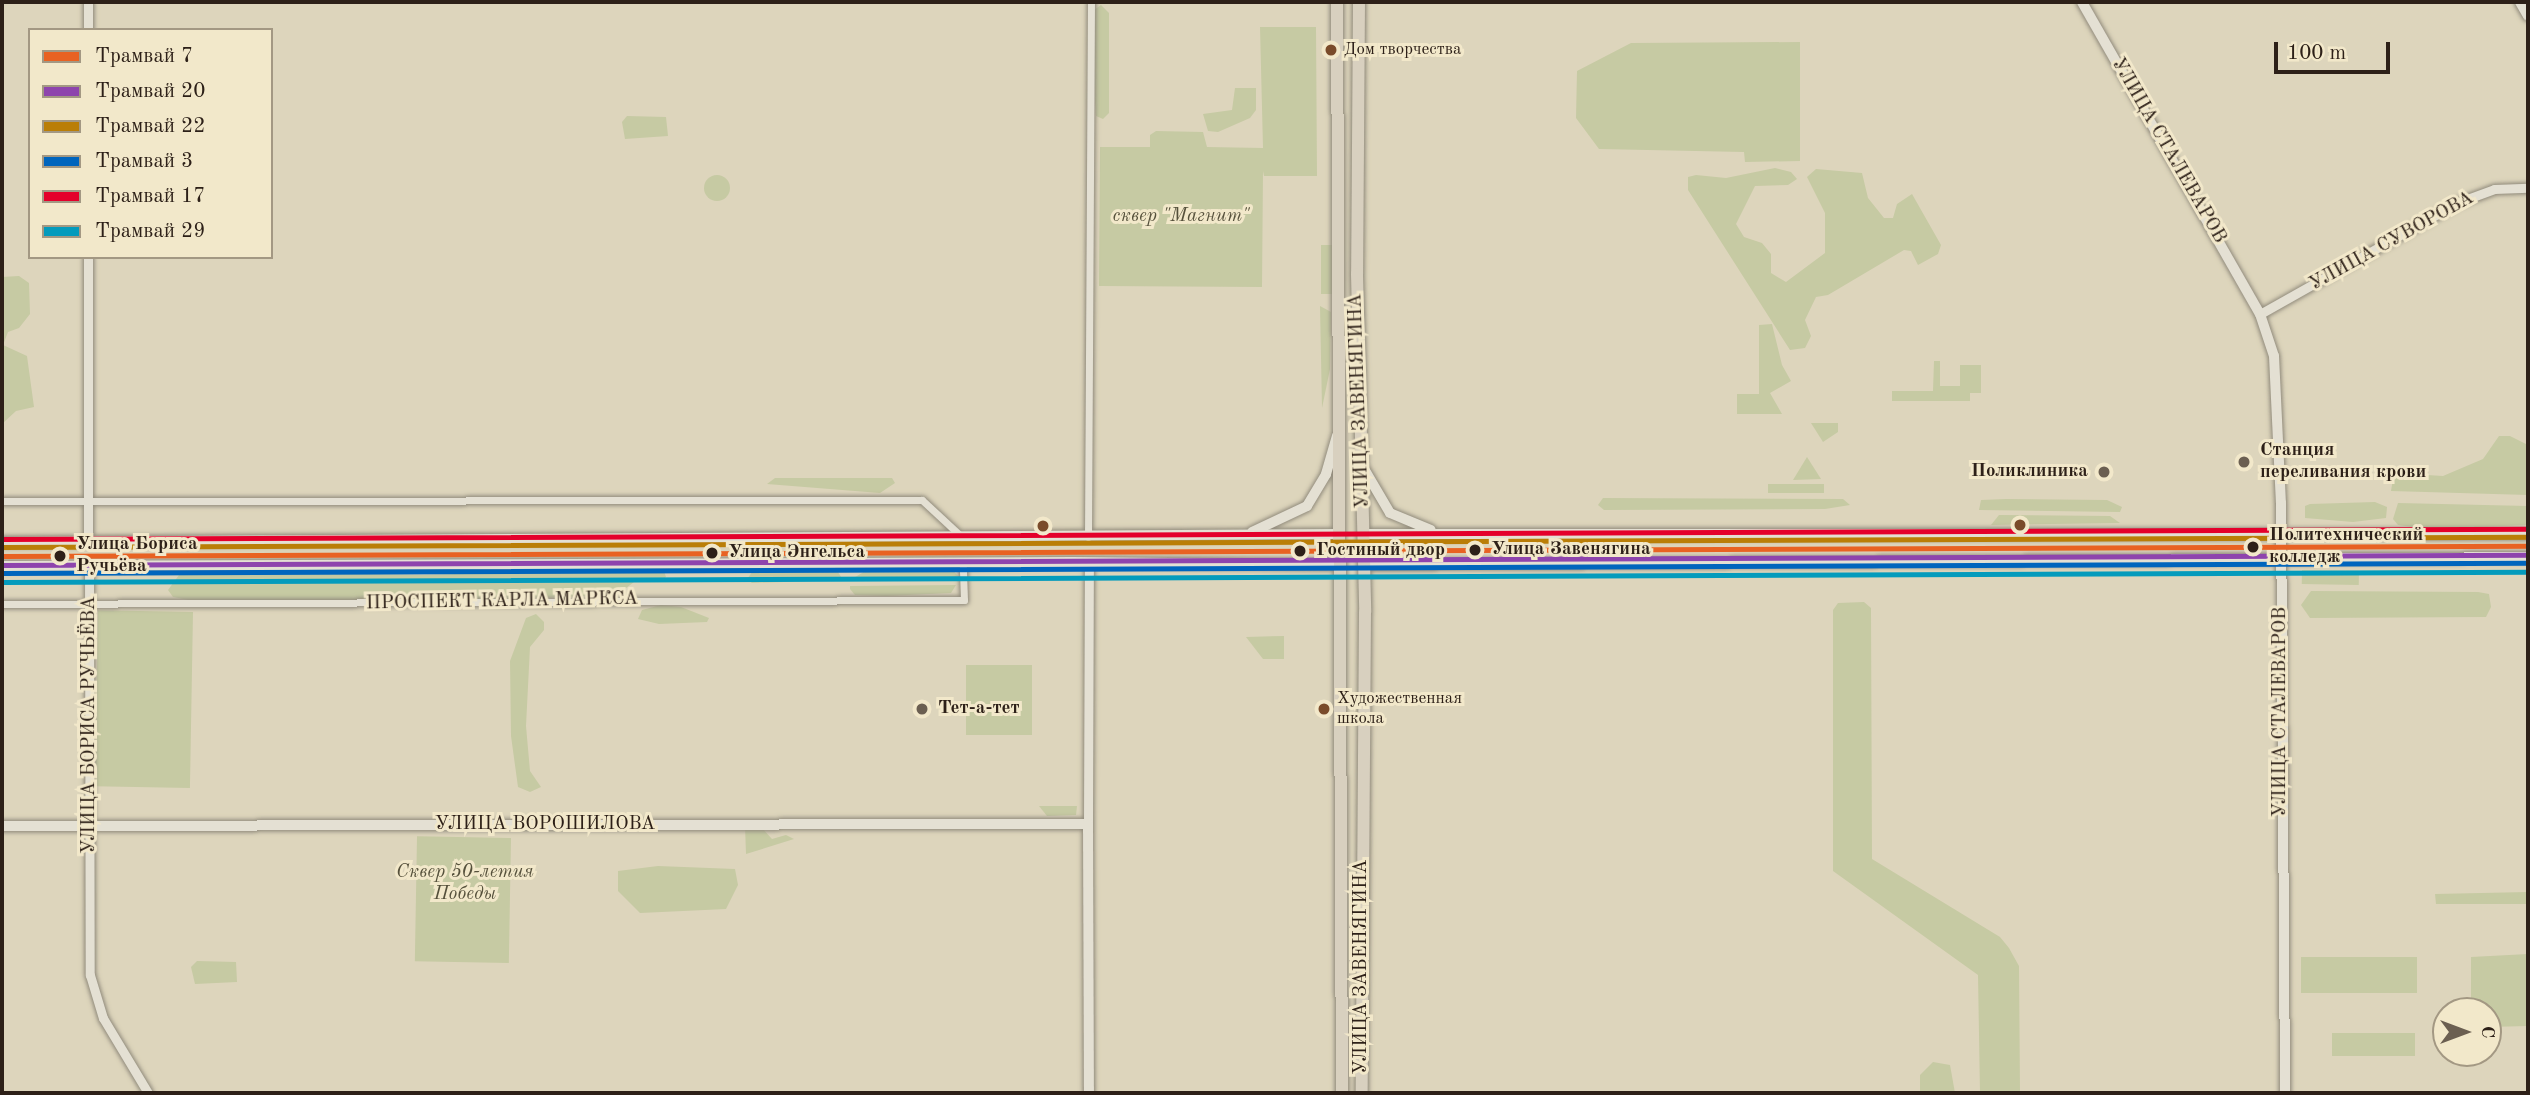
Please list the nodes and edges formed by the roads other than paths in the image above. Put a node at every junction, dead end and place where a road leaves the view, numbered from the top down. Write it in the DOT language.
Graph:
graph roads {
  1 [pos="88,2"];
  2 [pos="1091,2"];
  3 [pos="1336,2"];
  4 [pos="1359,2"];
  5 [pos="2082,2"];
  6 [pos="2520,2"];
  7 [pos="2528,16"];
  8 [pos="88,28"];
  9 [pos="2528,188"];
  10 [pos="88,259"];
  11 [pos="2260,314"];
  12 [pos="1337,436"];
  13 [pos="1361,464"];
  14 [pos="2,501"];
  15 [pos="87,501"];
  16 [pos="1339,534"];
  17 [pos="1363,534"];
  18 [pos="1448,534"];
  19 [pos="2528,534"];
  20 [pos="1244,535"];
  21 [pos="2281,535"];
  22 [pos="1088,537"];
  23 [pos="963,538"];
  24 [pos="88,541"];
  25 [pos="2,542"];
  26 [pos="2281,557"];
  27 [pos="2528,557"];
  28 [pos="963,562"];
  29 [pos="1089,562"];
  30 [pos="1338,565"];
  31 [pos="1364,565"];
  32 [pos="2,566"];
  33 [pos="89,566"];
  34 [pos="2,604"];
  35 [pos="90,604"];
  36 [pos="1088,824"];
  37 [pos="2,827"];
  38 [pos="90,827"];
  39 [pos="148,1093"];
  40 [pos="1089,1093"];
  41 [pos="1342,1093"];
  42 [pos="1362,1093"];
  43 [pos="2285,1093"];
  1 -- 8 [label="street"];
  2 -- 22 [label="street"];
  3 -- 12 [label="main road, УЛИЦА ЗАВЕНЯГИНА"];
  4 -- 13 [label="main road, УЛИЦА ЗАВЕНЯГИНА"];
  5 -- 11 [label="main road, УЛИЦА СТАЛЕВАРОВ"];
  6 -- 7 [label="main road"];
  9 -- 11 [label="street, УЛИЦА СУВОРОВА"];
  10 -- 15 [label="street, УЛИЦА БОРИСА РУЧЬЁВА"];
  11 -- 21 [label="main road, УЛИЦА СТАЛЕВАРОВ"];
  12 -- 16 [label="main road, УЛИЦА ЗАВЕНЯГИНА"];
  12 -- 20 [label="main road"];
  13 -- 17 [label="main road, УЛИЦА ЗАВЕНЯГИНА"];
  13 -- 18 [label="main road"];
  14 -- 15 [label="street"];
  15 -- 23 [label="street"];
  15 -- 24 [label="street, УЛИЦА БОРИСА РУЧЬЁВА"];
  16 -- 17 [label="main road"];
  16 -- 20 [label="main road"];
  16 -- 30 [label="main road, УЛИЦА ЗАВЕНЯГИНА"];
  17 -- 18 [label="main road"];
  17 -- 31 [label="main road, УЛИЦА ЗАВЕНЯГИНА"];
  18 -- 21 [label="main road"];
  19 -- 21 [label="main road"];
  20 -- 22 [label="main road"];
  21 -- 26 [label="main road, УЛИЦА СТАЛЕВАРОВ"];
  22 -- 23 [label="main road"];
  23 -- 24 [label="main road"];
  24 -- 25 [label="main road"];
  24 -- 33 [label="main road, УЛИЦА БОРИСА РУЧЬЁВА"];
  26 -- 27 [label="main road, ПРОСПЕКТ КАРЛА МАРКСА"];
  26 -- 31 [label="main road, ПРОСПЕКТ КАРЛА МАРКСА"];
  26 -- 43 [label="main road, УЛИЦА СТАЛЕВАРОВ"];
  28 -- 29 [label="main road, ПРОСПЕКТ КАРЛА МАРКСА"];
  28 -- 33 [label="main road, ПРОСПЕКТ КАРЛА МАРКСА"];
  28 -- 35 [label="street, ПРОСПЕКТ КАРЛА МАРКСА"];
  29 -- 30 [label="main road, ПРОСПЕКТ КАРЛА МАРКСА"];
  29 -- 36 [label="street"];
  30 -- 31 [label="main road, ПРОСПЕКТ КАРЛА МАРКСА"];
  30 -- 41 [label="main road, УЛИЦА ЗАВЕНЯГИНА"];
  31 -- 42 [label="main road, УЛИЦА ЗАВЕНЯГИНА"];
  32 -- 33 [label="main road, ПРОСПЕКТ КАРЛА МАРКСА"];
  33 -- 35 [label="street, УЛИЦА БОРИСА РУЧЬЁВА"];
  34 -- 35 [label="street, ПРОСПЕКТ КАРЛА МАРКСА"];
  35 -- 38 [label="street, УЛИЦА БОРИСА РУЧЬЁВА"];
  36 -- 38 [label="main road, УЛИЦА ВОРОШИЛОВА"];
  36 -- 40 [label="main road"];
  37 -- 38 [label="main road, УЛИЦА ВОРОШИЛОВА"];
  38 -- 39 [label="street, УЛИЦА БОРИСА РУЧЬЁВА"];
}
